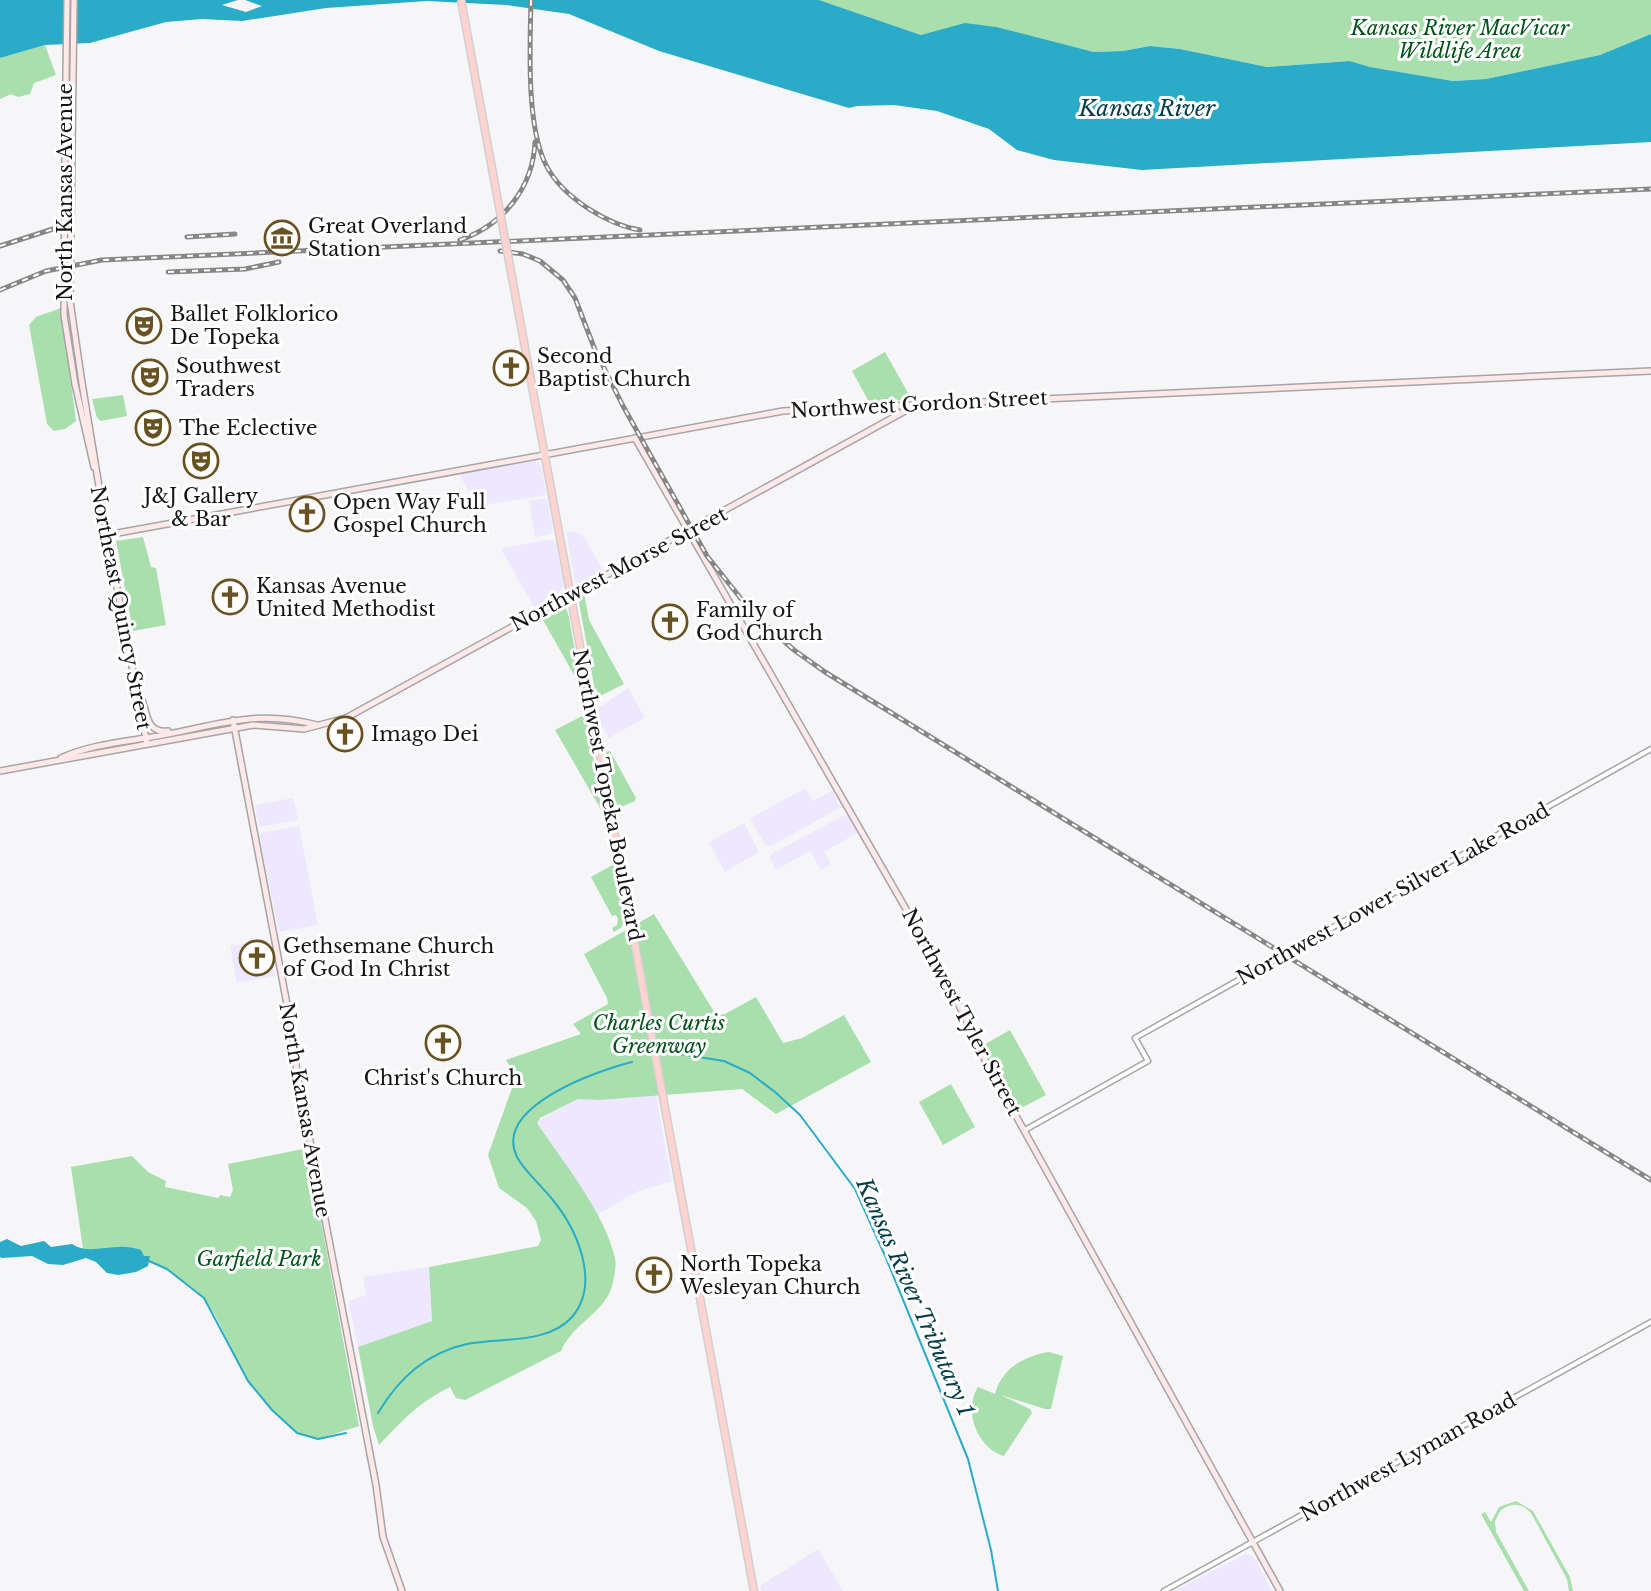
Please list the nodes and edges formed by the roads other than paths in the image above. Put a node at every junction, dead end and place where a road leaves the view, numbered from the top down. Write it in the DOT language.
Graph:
graph roads {
  1 [pos="67,0"];
  2 [pos="74,0"];
  3 [pos="461,0"];
  4 [pos="1651,371"];
  5 [pos="79,383"];
  6 [pos="917,405"];
  7 [pos="635,438"];
  8 [pos="545,454"];
  9 [pos="688,532"];
  10 [pos="107,535"];
  11 [pos="571,596"];
  12 [pos="136,689"];
  13 [pos="233,720"];
  14 [pos="317,725"];
  15 [pos="188,728"];
  16 [pos="234,728"];
  17 [pos="146,741"];
  18 [pos="1651,749"];
  19 [pos="0,771"];
  20 [pos="1025,1130"];
  21 [pos="1651,1322"];
  22 [pos="1252,1543"];
  23 [pos="402,1591"];
  24 [pos="754,1591"];
  25 [pos="1164,1591"];
  26 [pos="1280,1591"];
  1 -- 5 [label="main road, North Kansas Avenue, bridge"];
  2 -- 5 [label="main road, North Kansas Avenue, bridge"];
  3 -- 8 [label="main road, Northwest Topeka Boulevard, bridge"];
  4 -- 6 [label="main road, Northwest Gordon Street"];
  5 -- 10 [label="main road, Northeast Quincy Street"];
  6 -- 7 [label="main road, Northwest Gordon Street"];
  6 -- 9 [label="main road, Northwest Morse Street"];
  7 -- 8 [label="main road, Northwest Gordon Street"];
  7 -- 9 [label="main road, Northwest Tyler Street"];
  8 -- 10 [label="main road, Northwest Gordon Street"];
  8 -- 11 [label="main road, Northwest Topeka Boulevard"];
  9 -- 11 [label="main road, Northwest Morse Street"];
  9 -- 20 [label="main road, Northwest Tyler Street"];
  10 -- 12 [label="main road, Northeast Quincy Street"];
  11 -- 14 [label="main road, Northwest Morse Street"];
  11 -- 24 [label="main road, Northwest Topeka Boulevard"];
  12 -- 15 [label="main road"];
  12 -- 17 [label="main road, Northeast Quincy Street"];
  13 -- 14 [label="main road, Northwest Morse Street"];
  13 -- 15 [label="main road, Northwest Morse Street"];
  13 -- 16 [label="main road, North Kansas Avenue"];
  14 -- 16 [label="main road, Northwest Morse Street"];
  15 -- 17 [label="main road"];
  16 -- 17 [label="main road, Northwest Morse Street"];
  16 -- 23 [label="main road, North Kansas Avenue"];
  17 -- 19 [label="main road"];
  18 -- 20 [label="street, Northwest Lower Silver Lake Road"];
  20 -- 22 [label="main road, Northwest Tyler Street"];
  21 -- 22 [label="street, Northwest Lyman Road"];
  22 -- 25 [label="street, Northwest Lyman Road"];
  22 -- 26 [label="main road, Northwest Tyler Street"];
}
